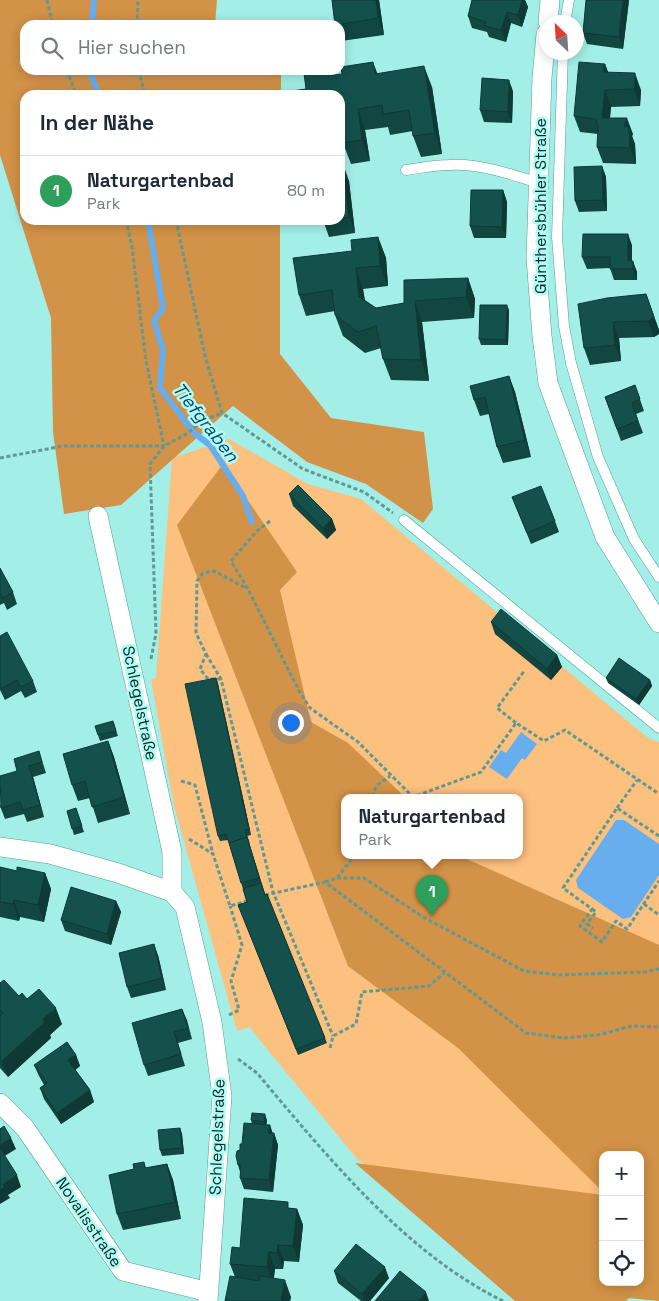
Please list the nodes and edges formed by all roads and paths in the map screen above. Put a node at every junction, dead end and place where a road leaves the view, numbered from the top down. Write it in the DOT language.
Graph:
graph roads {
  1 [pos="47,0"];
  2 [pos="138,0"];
  3 [pos="550,0"];
  4 [pos="568,0"];
  5 [pos="549,15"];
  6 [pos="566,15"];
  7 [pos="52,20"];
  8 [pos="137,20"];
  9 [pos="544,60"];
  10 [pos="563,60"];
  11 [pos="69,75"];
  12 [pos="139,75"];
  13 [pos="74,90"];
  14 [pos="144,90"];
  15 [pos="406,170"];
  16 [pos="538,183"];
  17 [pos="127,225"];
  18 [pos="177,225"];
  19 [pos="222,413"];
  20 [pos="164,446"];
  21 [pos="0,458"];
  22 [pos="98,516"];
  23 [pos="404,520"];
  24 [pos="270,521"];
  25 [pos="659,577"];
  26 [pos="248,589"];
  27 [pos="659,623"];
  28 [pos="206,654"];
  29 [pos="525,670"];
  30 [pos="134,678"];
  31 [pos="221,679"];
  32 [pos="516,723"];
  33 [pos="659,728"];
  34 [pos="390,776"];
  35 [pos="637,780"];
  36 [pos="181,781"];
  37 [pos="374,794"];
  38 [pos="411,794"];
  39 [pos="422,794"];
  40 [pos="659,794"];
  41 [pos="617,808"];
  42 [pos="659,836"];
  43 [pos="188,838"];
  44 [pos="0,847"];
  45 [pos="213,854"];
  46 [pos="352,859"];
  47 [pos="338,878"];
  48 [pos="659,881"];
  49 [pos="325,882"];
  50 [pos="172,892"];
  51 [pos="273,892"];
  52 [pos="265,895"];
  53 [pos="247,901"];
  54 [pos="644,904"];
  55 [pos="230,906"];
  56 [pos="592,909"];
  57 [pos="659,915"];
  58 [pos="593,928"];
  59 [pos="659,969"];
  60 [pos="444,973"];
  61 [pos="239,1010"];
  62 [pos="659,1027"];
  63 [pos="333,1036"];
  64 [pos="330,1048"];
  65 [pos="218,1051"];
  66 [pos="0,1103"];
  67 [pos="208,1296"];
  68 [pos="503,1301"];
  1 -- 7 [label="path"];
  2 -- 8 [label="path"];
  3 -- 5 [label="street"];
  4 -- 6 [label="lane"];
  9 -- 16 [label="street, Günthersbühler Straße"];
  10 -- 25 [label="lane"];
  11 -- 13 [label="path"];
  12 -- 14 [label="path"];
  15 -- 16 [label="lane"];
  16 -- 27 [label="street, Günthersbühler Straße"];
  17 -- 20 [label="path"];
  18 -- 19 [label="path"];
  19 -- 20 [label="path"];
  19 -- 23 [label="path"];
  20 -- 21 [label="path"];
  20 -- 30 [label="path"];
  22 -- 30 [label="street, Schlegelstraße"];
  23 -- 33 [label="lane"];
  24 -- 26 [label="path"];
  26 -- 28 [label="path"];
  26 -- 34 [label="path"];
  28 -- 31 [label="path"];
  28 -- 31 [label="path"];
  29 -- 32 [label="path"];
  30 -- 50 [label="street, Schlegelstraße"];
  31 -- 51 [label="path"];
  32 -- 35 [label="path"];
  32 -- 39 [label="path"];
  34 -- 37 [label="path"];
  34 -- 38 [label="path"];
  35 -- 40 [label="path"];
  35 -- 41 [label="path"];
  36 -- 45 [label="path"];
  41 -- 42 [label="path"];
  41 -- 56 [label="path"];
  43 -- 45 [label="path"];
  44 -- 50 [label="street"];
  45 -- 55 [label="path"];
  46 -- 47 [label="path"];
  47 -- 49 [label="path"];
  47 -- 59 [label="path"];
  48 -- 54 [label="path"];
  49 -- 51 [label="path"];
  49 -- 60 [label="path"];
  50 -- 65 [label="street, Schlegelstraße"];
  51 -- 52 [label="path"];
  51 -- 63 [label="path"];
  53 -- 55 [label="path"];
  54 -- 56 [label="path"];
  54 -- 57 [label="path"];
  55 -- 61 [label="path"];
  56 -- 58 [label="path"];
  60 -- 62 [label="path"];
  60 -- 63 [label="path"];
  63 -- 64 [label="path"];
  65 -- 67 [label="street, Schlegelstraße"];
  65 -- 68 [label="path"];
  66 -- 67 [label="street, Novalisstraße"];
}
